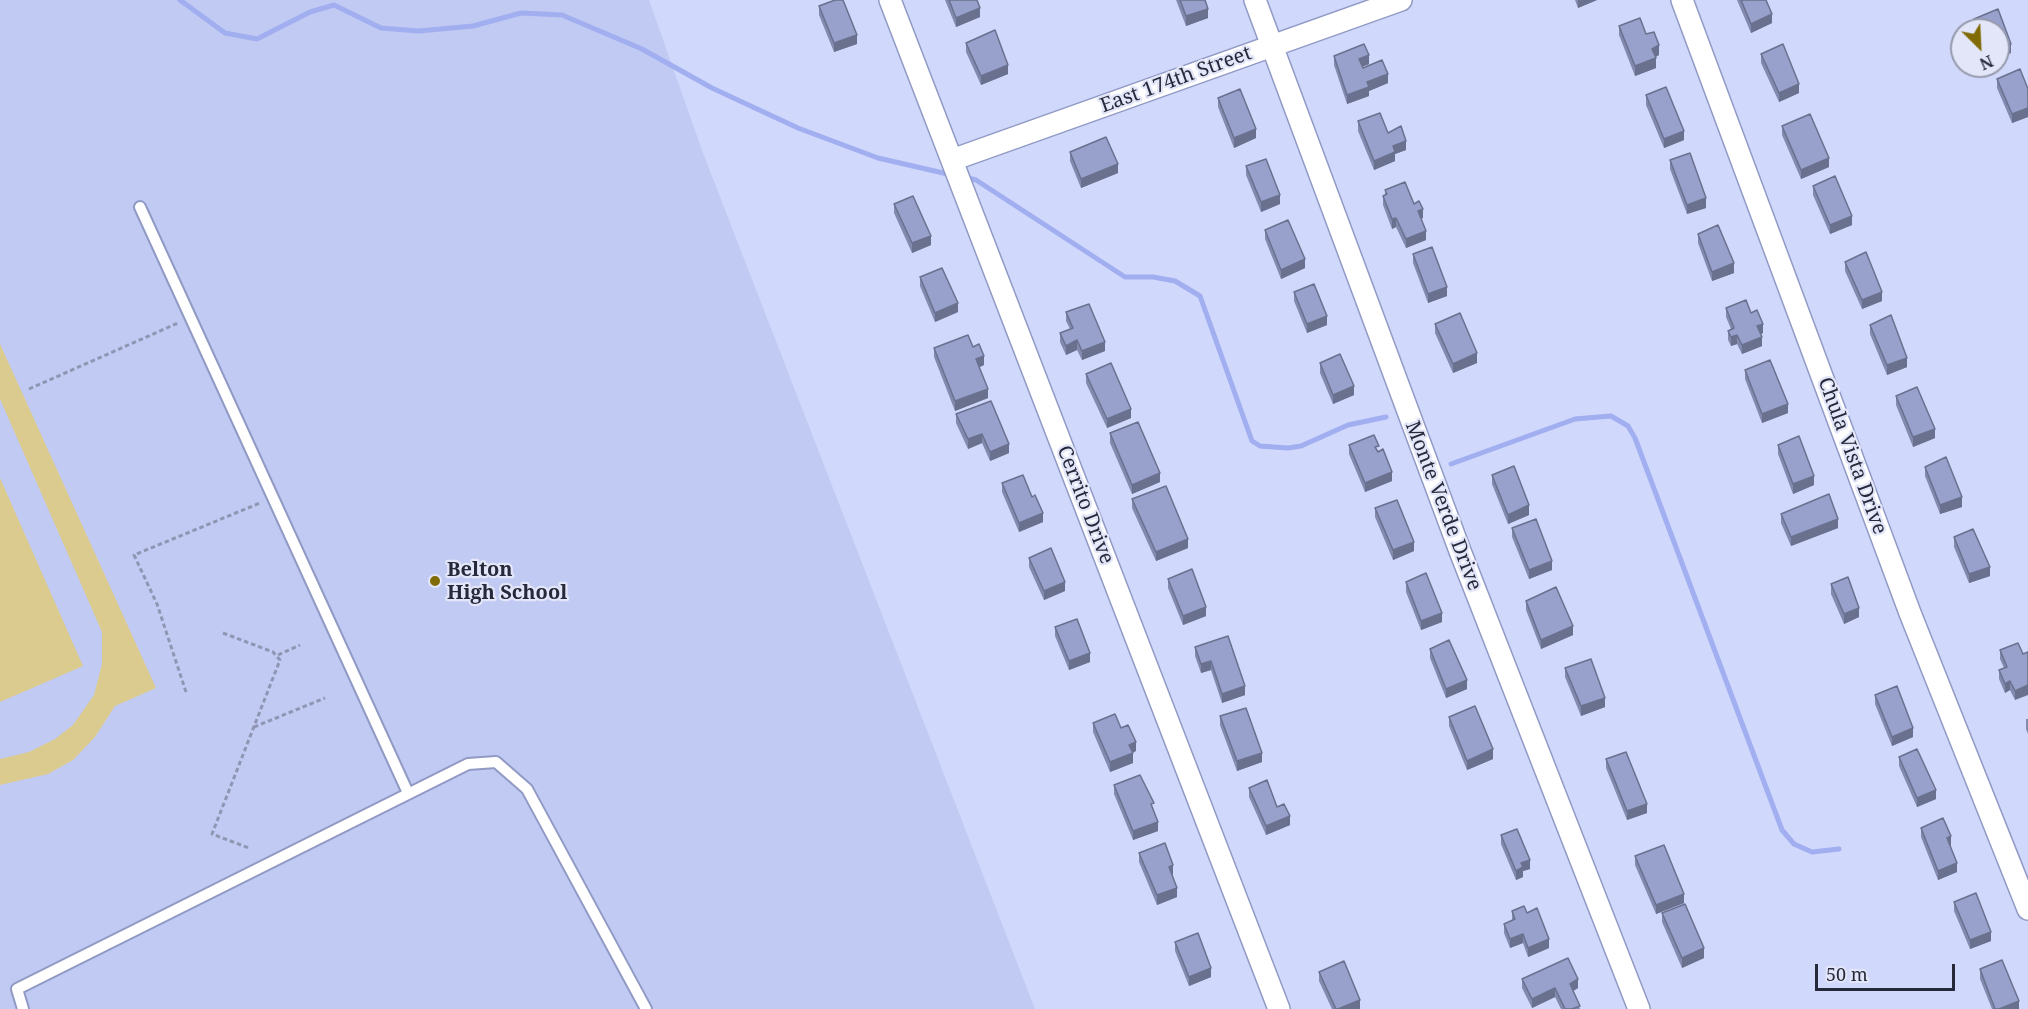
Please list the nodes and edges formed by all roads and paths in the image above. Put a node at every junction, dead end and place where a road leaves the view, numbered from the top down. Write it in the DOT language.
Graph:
graph roads {
  1 [pos="890,0"];
  2 [pos="1255,0"];
  3 [pos="1401,0"];
  4 [pos="1682,0"];
  5 [pos="1272,46"];
  6 [pos="952,160"];
  7 [pos="140,207"];
  8 [pos="191,318"];
  9 [pos="28,388"];
  10 [pos="273,497"];
  11 [pos="223,633"];
  12 [pos="300,645"];
  13 [pos="278,655"];
  14 [pos="186,693"];
  15 [pos="326,698"];
  16 [pos="254,727"];
  17 [pos="408,793"];
  18 [pos="249,848"];
  19 [pos="2028,909"];
  20 [pos="23,1009"];
  21 [pos="646,1009"];
  22 [pos="1279,1009"];
  23 [pos="1639,1009"];
  1 -- 6 [label="street, Cerrito Drive"];
  2 -- 5 [label="street, Monte Verde Drive"];
  3 -- 5 [label="street, East 174th Street"];
  4 -- 19 [label="street, Chula Vista Drive"];
  5 -- 6 [label="street, East 174th Street"];
  5 -- 23 [label="street, Monte Verde Drive"];
  6 -- 22 [label="street, Cerrito Drive"];
  7 -- 8 [label="lane"];
  8 -- 9 [label="path"];
  8 -- 10 [label="lane"];
  10 -- 14 [label="path"];
  10 -- 17 [label="lane"];
  11 -- 13 [label="path"];
  12 -- 13 [label="path"];
  13 -- 16 [label="path"];
  15 -- 16 [label="path"];
  16 -- 18 [label="path"];
  17 -- 20 [label="lane"];
  17 -- 21 [label="lane"];
}
